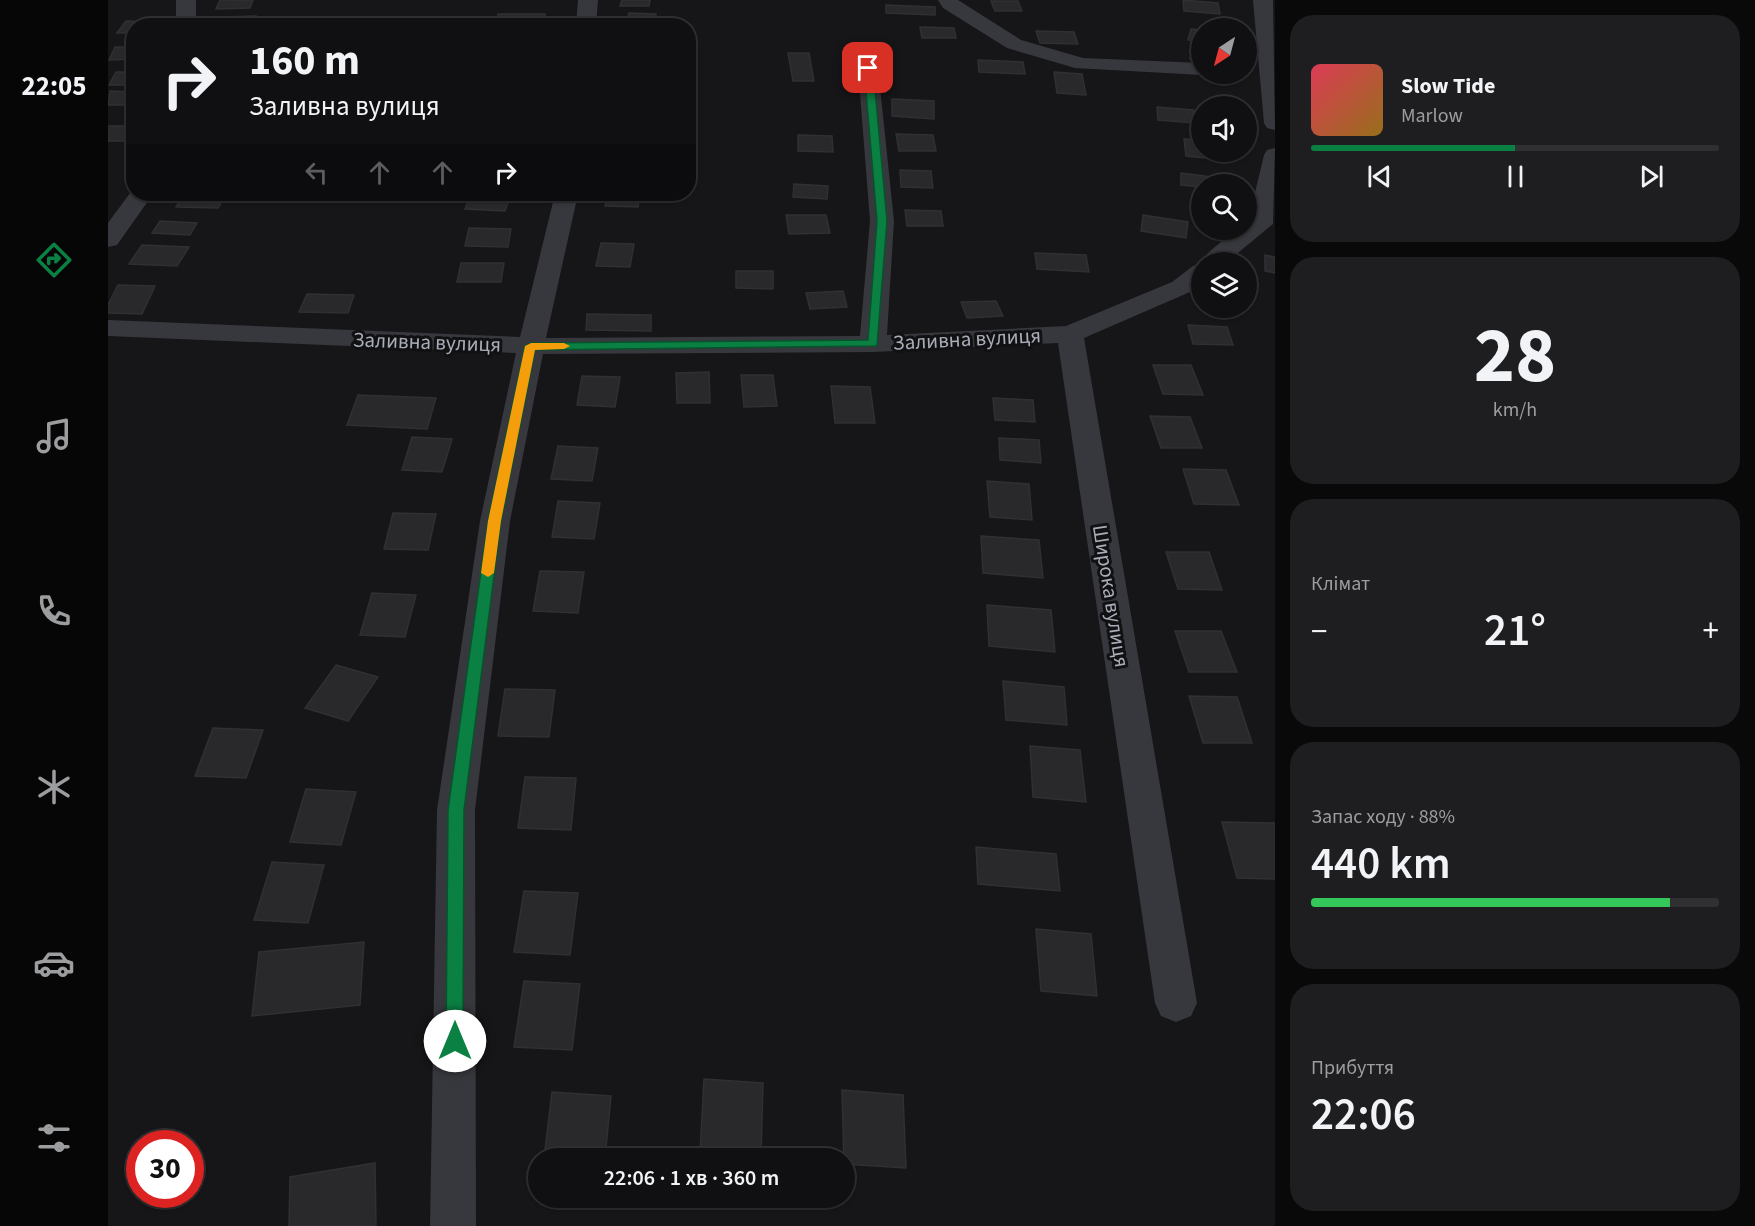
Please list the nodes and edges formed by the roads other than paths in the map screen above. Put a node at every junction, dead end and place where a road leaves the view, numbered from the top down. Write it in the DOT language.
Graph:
graph roads {
  1 [pos="186,0"];
  2 [pos="588,0"];
  3 [pos="948,0"];
  4 [pos="1263,0"];
  5 [pos="186,18"];
  6 [pos="587,18"];
  7 [pos="868,68"];
  8 [pos="1191,69"];
  9 [pos="1257,72"];
  10 [pos="1273,73"];
  11 [pos="1275,123"];
  12 [pos="1275,155"];
  13 [pos="136,201"];
  14 [pos="565,201"];
  15 [pos="108,240"];
  16 [pos="1225,252"];
  17 [pos="1191,279"];
  18 [pos="108,328"];
  19 [pos="1070,334"];
  20 [pos="873,344"];
  21 [pos="531,346"];
  22 [pos="1176,1003"];
  23 [pos="453,1226"];
  1 -- 5 [label="street"];
  2 -- 6 [label="street"];
  3 -- 8 [label="street"];
  4 -- 10 [label="street"];
  7 -- 20 [label="street"];
  9 -- 10 [label="street"];
  10 -- 11 [label="street"];
  12 -- 16 [label="street"];
  13 -- 15 [label="street"];
  14 -- 21 [label="street"];
  17 -- 19 [label="street"];
  18 -- 21 [label="street, Заливна вулиця"];
  19 -- 20 [label="street, Заливна вулиця"];
  19 -- 22 [label="street, Широка вулиця"];
  20 -- 21 [label="street, Заливна вулиця"];
  21 -- 23 [label="street"];
}
